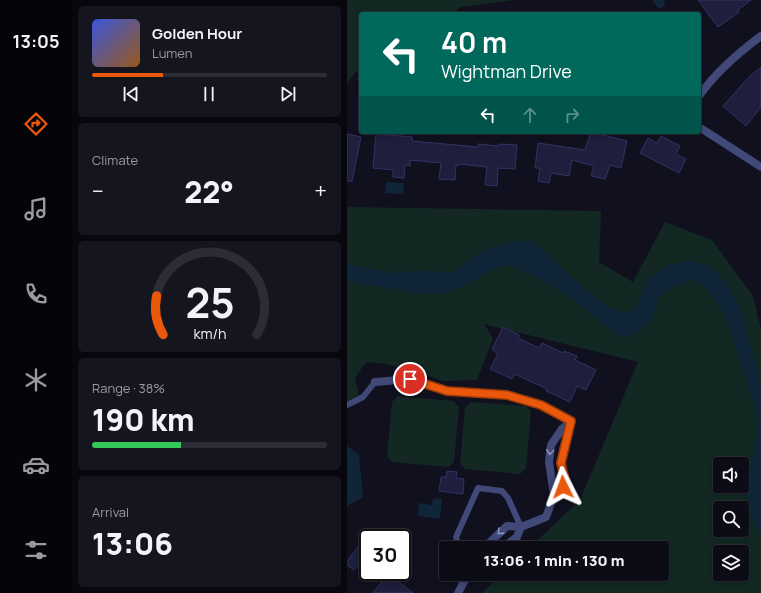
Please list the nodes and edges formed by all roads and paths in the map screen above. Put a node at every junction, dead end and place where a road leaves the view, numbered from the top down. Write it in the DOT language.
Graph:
graph roads {
  1 [pos="761,36"];
  2 [pos="701,93"];
  3 [pos="701,128"];
  4 [pos="761,167"];
  5 [pos="375,382"];
  6 [pos="347,405"];
  7 [pos="571,421"];
  8 [pos="555,495"];
  9 [pos="521,527"];
  10 [pos="457,541"];
  11 [pos="491,541"];
  12 [pos="512,541"];
  13 [pos="465,581"];
  14 [pos="458,593"];
  1 -- 2 [label="street"];
  3 -- 4 [label="street"];
  5 -- 6 [label="lane"];
  5 -- 7 [label="street"];
  7 -- 8 [label="street"];
  7 -- 8 [label="street, one-way"];
  8 -- 9 [label="street"];
  9 -- 10 [label="lane"];
  9 -- 11 [label="street, one-way"];
  9 -- 12 [label="street"];
  13 -- 14 [label="street"];
}
